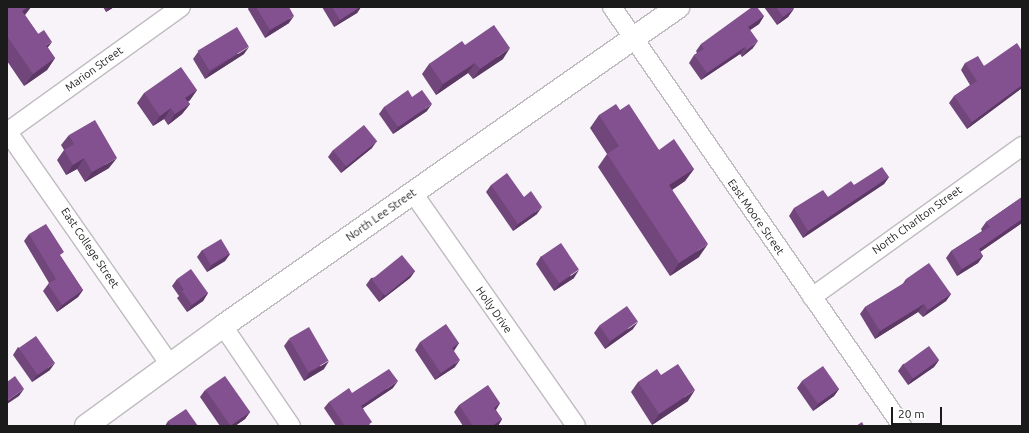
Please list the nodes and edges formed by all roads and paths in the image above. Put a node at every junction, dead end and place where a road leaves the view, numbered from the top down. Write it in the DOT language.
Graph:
graph roads {
  1 [pos="181,7"];
  2 [pos="612,7"];
  3 [pos="678,7"];
  4 [pos="634,38"];
  5 [pos="7,132"];
  6 [pos="1022,146"];
  7 [pos="413,193"];
  8 [pos="812,297"];
  9 [pos="223,326"];
  10 [pos="170,365"];
  11 [pos="86,426"];
  12 [pos="291,426"];
  13 [pos="576,426"];
  14 [pos="902,426"];
  1 -- 5 [label="street, Marion Street"];
  2 -- 4 [label="street, East Moore Street"];
  3 -- 4 [label="street, North Lee Street"];
  4 -- 7 [label="street, North Lee Street"];
  4 -- 8 [label="street, East Moore Street"];
  5 -- 10 [label="street, East College Street"];
  6 -- 8 [label="street, North Charlton Street"];
  7 -- 9 [label="street, North Lee Street"];
  7 -- 13 [label="street, Holly Drive"];
  8 -- 14 [label="street, East Moore Street"];
  9 -- 10 [label="street, North Lee Street"];
  9 -- 12 [label="street"];
  10 -- 11 [label="street, North Lee Street"];
}
